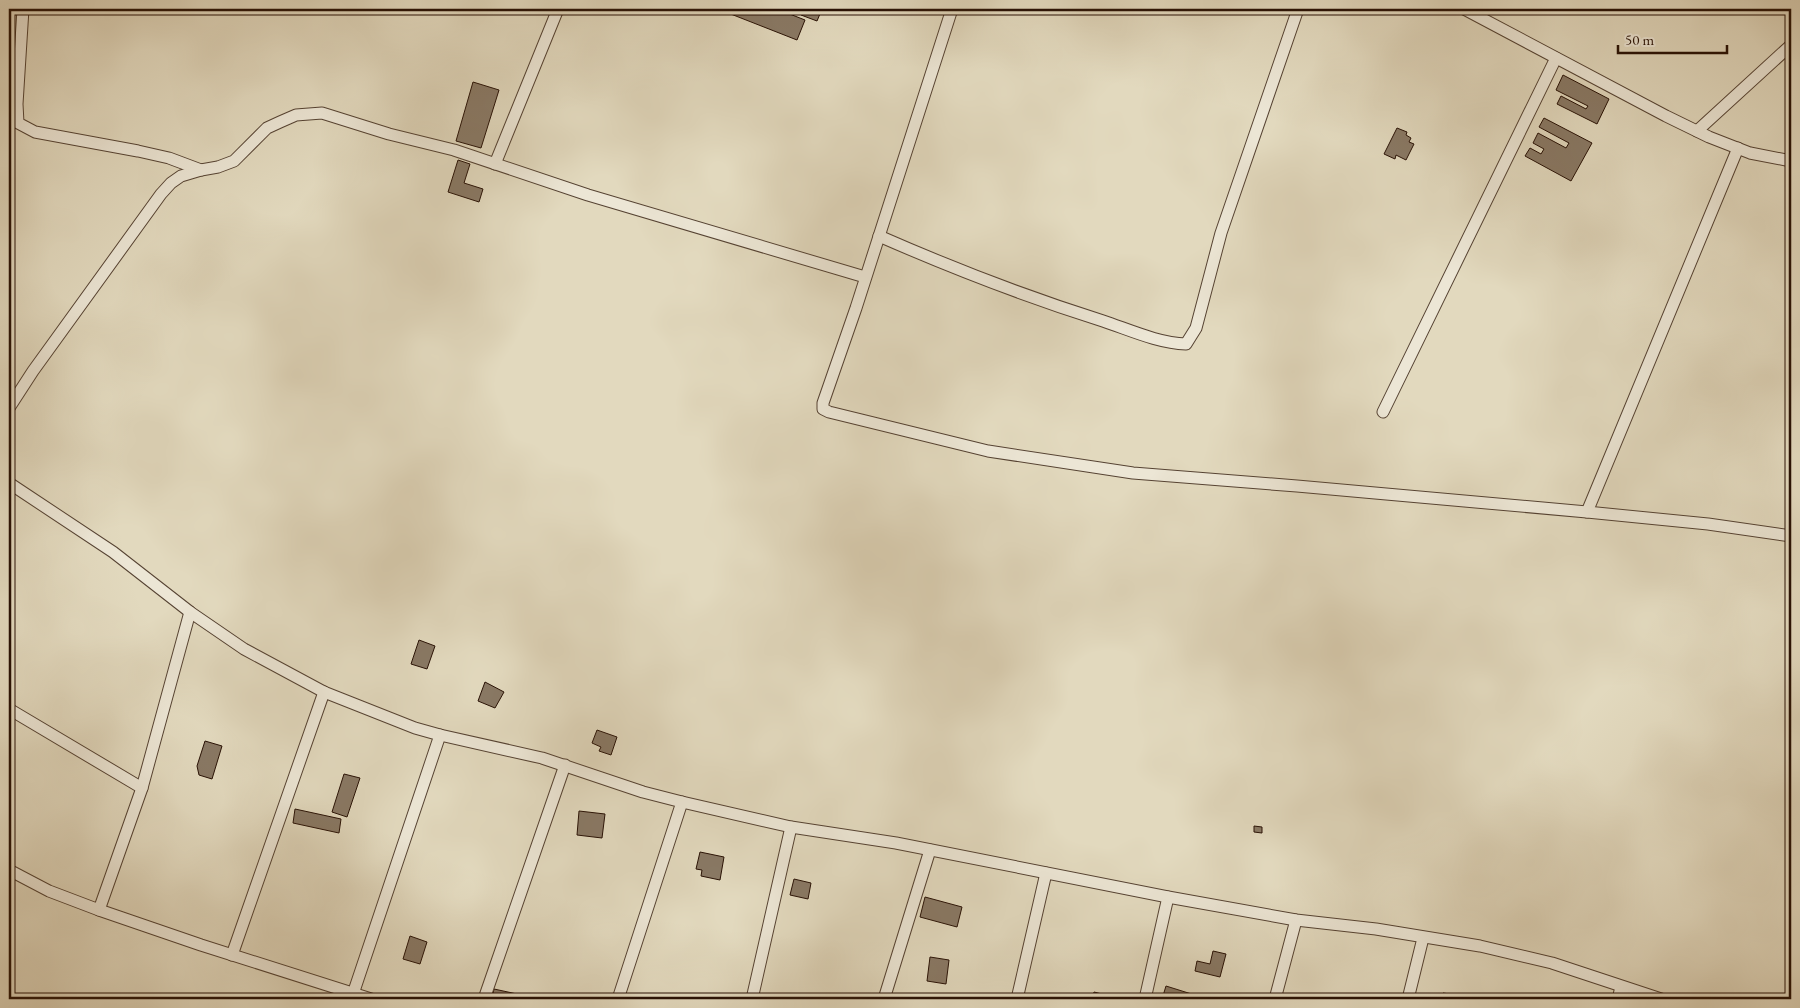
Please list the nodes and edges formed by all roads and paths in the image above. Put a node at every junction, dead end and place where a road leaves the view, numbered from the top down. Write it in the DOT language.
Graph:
graph roads {
  1 [pos="23,9"];
  2 [pos="558,9"];
  3 [pos="952,9"];
  4 [pos="1298,9"];
  5 [pos="1464,9"];
  6 [pos="1791,44"];
  7 [pos="1556,58"];
  8 [pos="1697,131"];
  9 [pos="1738,148"];
  10 [pos="1791,161"];
  11 [pos="495,164"];
  12 [pos="201,170"];
  13 [pos="879,236"];
  14 [pos="865,277"];
  15 [pos="9,408"];
  16 [pos="1383,412"];
  17 [pos="9,483"];
  18 [pos="1587,512"];
  19 [pos="1791,536"];
  20 [pos="190,612"];
  21 [pos="324,692"];
  22 [pos="9,709"];
  23 [pos="440,735"];
  24 [pos="565,765"];
  25 [pos="142,788"];
  26 [pos="682,802"];
  27 [pos="791,827"];
  28 [pos="930,850"];
  29 [pos="9,870"];
  30 [pos="1046,873"];
  31 [pos="1168,898"];
  32 [pos="100,910"];
  33 [pos="1296,920"];
  34 [pos="1423,938"];
  35 [pos="232,955"];
  36 [pos="1621,987"];
  37 [pos="353,994"];
  38 [pos="371,999"];
  39 [pos="484,999"];
  40 [pos="618,999"];
  41 [pos="752,999"];
  42 [pos="884,999"];
  43 [pos="1017,999"];
  44 [pos="1145,999"];
  45 [pos="1275,999"];
  46 [pos="1408,999"];
  47 [pos="1618,999"];
  48 [pos="1661,999"];
  1 -- 12 [label="street"];
  2 -- 11 [label="street"];
  3 -- 13 [label="street"];
  4 -- 13 [label="street"];
  5 -- 7 [label="street"];
  6 -- 8 [label="street"];
  7 -- 8 [label="street"];
  7 -- 16 [label="street"];
  8 -- 9 [label="street"];
  9 -- 10 [label="street"];
  9 -- 18 [label="street"];
  11 -- 12 [label="street"];
  11 -- 14 [label="street"];
  12 -- 15 [label="street"];
  13 -- 14 [label="street"];
  14 -- 18 [label="street"];
  17 -- 20 [label="street"];
  18 -- 19 [label="street"];
  20 -- 21 [label="street"];
  20 -- 25 [label="street"];
  21 -- 23 [label="street"];
  21 -- 35 [label="street"];
  22 -- 25 [label="street"];
  23 -- 24 [label="street"];
  23 -- 37 [label="street"];
  24 -- 26 [label="street"];
  24 -- 39 [label="street"];
  25 -- 32 [label="street"];
  26 -- 27 [label="street"];
  26 -- 40 [label="street"];
  27 -- 28 [label="street"];
  27 -- 41 [label="street"];
  28 -- 30 [label="street"];
  28 -- 42 [label="street"];
  29 -- 32 [label="street"];
  30 -- 31 [label="street"];
  30 -- 43 [label="street"];
  31 -- 33 [label="street"];
  31 -- 44 [label="street"];
  32 -- 35 [label="street"];
  33 -- 34 [label="street"];
  33 -- 45 [label="street"];
  34 -- 36 [label="street"];
  34 -- 46 [label="street"];
  35 -- 37 [label="street"];
  36 -- 47 [label="street"];
  36 -- 48 [label="street"];
  37 -- 38 [label="street"];
}
